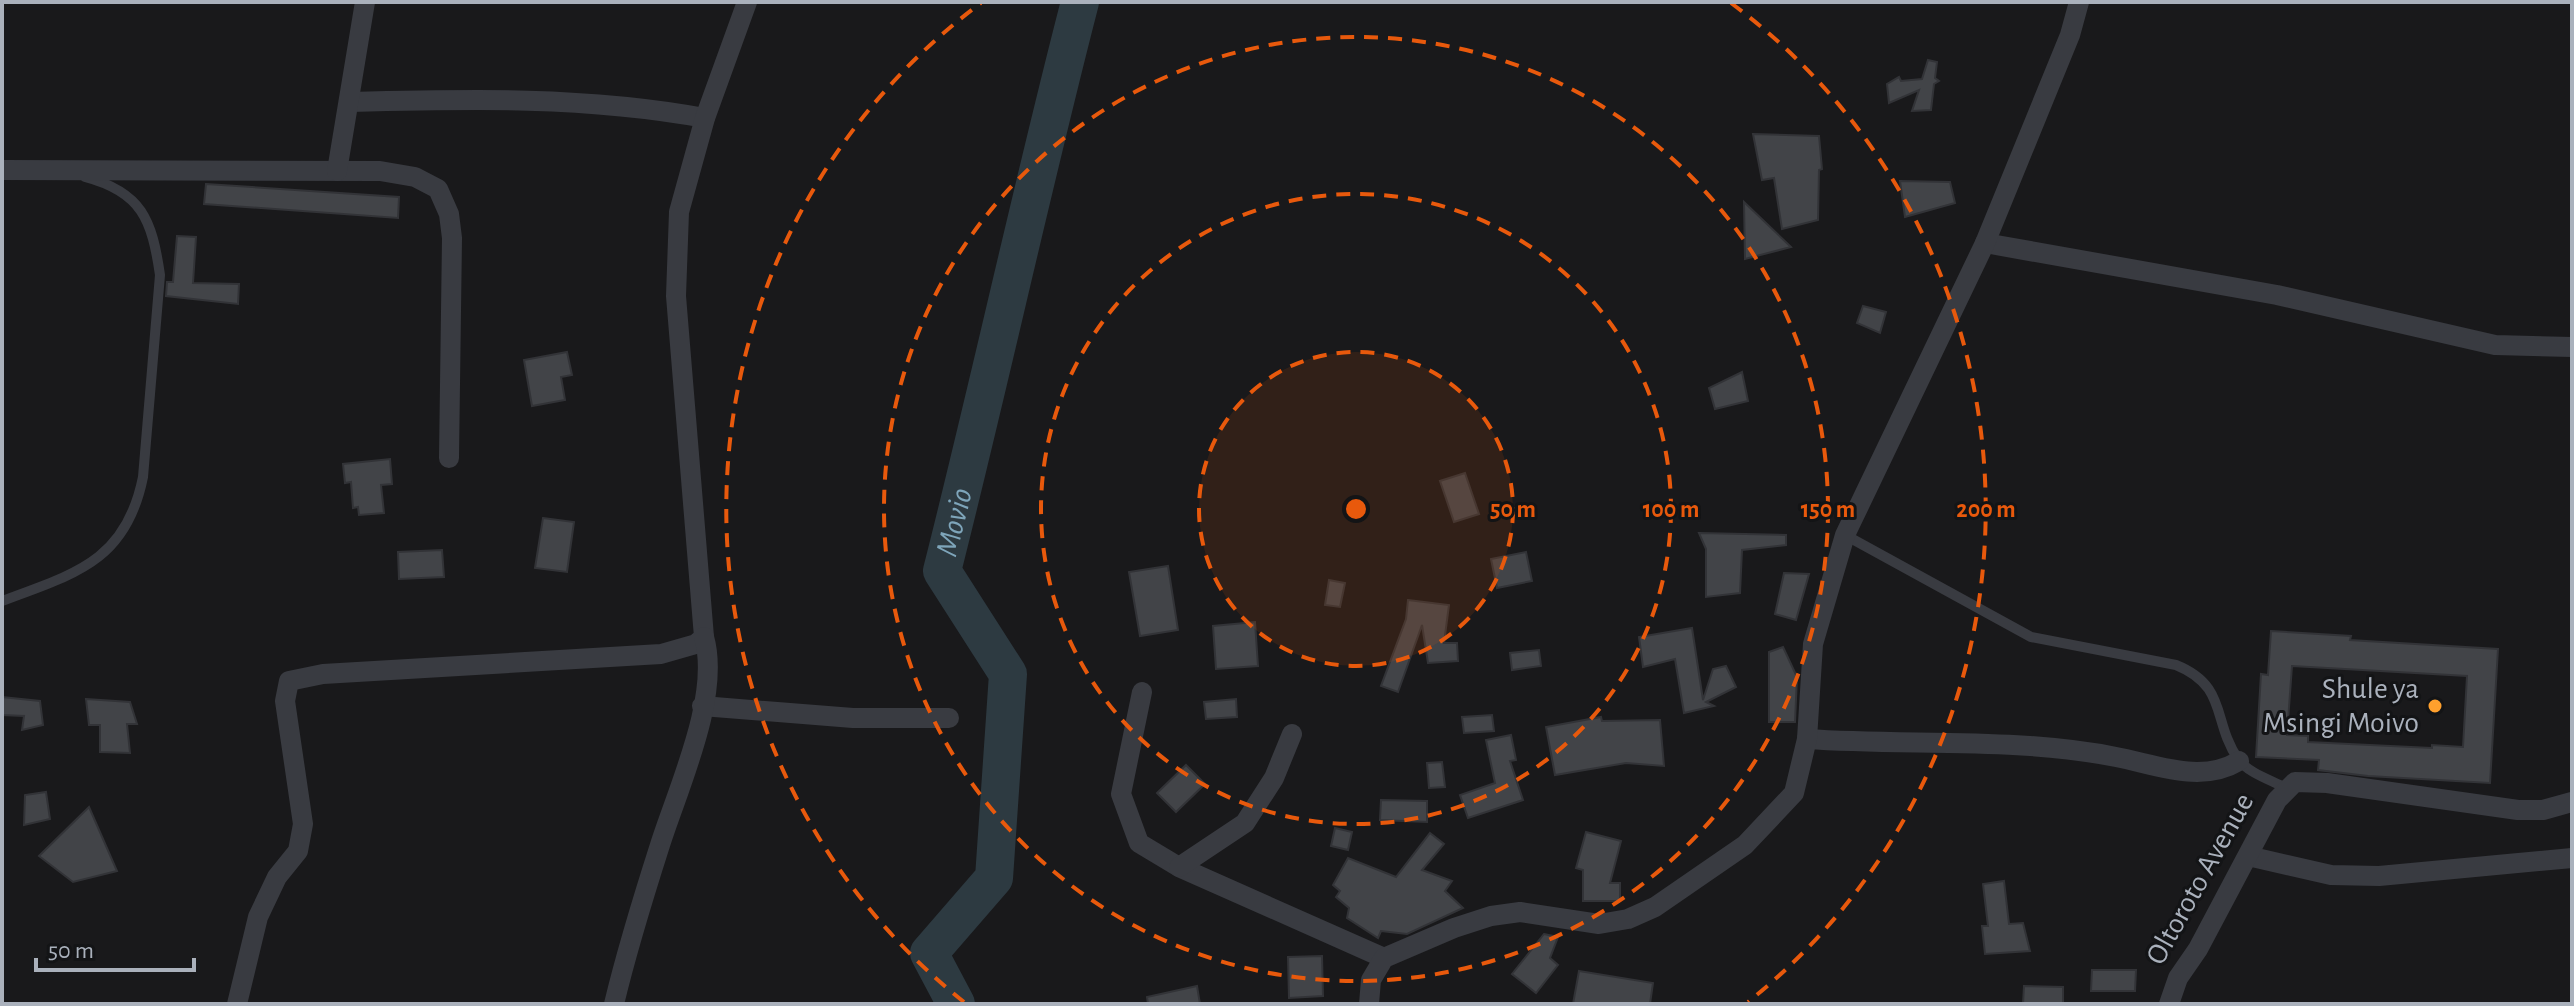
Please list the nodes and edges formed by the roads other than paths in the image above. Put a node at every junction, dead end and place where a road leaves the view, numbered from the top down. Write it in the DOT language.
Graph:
graph roads {
  1 [pos="365,2"];
  2 [pos="747,2"];
  3 [pos="2079,2"];
  4 [pos="349,102"];
  5 [pos="705,118"];
  6 [pos="2,170"];
  7 [pos="60,171"];
  8 [pos="337,171"];
  9 [pos="1985,243"];
  10 [pos="2572,347"];
  11 [pos="449,458"];
  12 [pos="1845,535"];
  13 [pos="2,601"];
  14 [pos="704,637"];
  15 [pos="1142,692"];
  16 [pos="702,706"];
  17 [pos="949,718"];
  18 [pos="1292,734"];
  19 [pos="1807,739"];
  20 [pos="2239,761"];
  21 [pos="2286,788"];
  22 [pos="2572,802"];
  23 [pos="2248,856"];
  24 [pos="2572,858"];
  25 [pos="1179,867"];
  26 [pos="1384,958"];
  27 [pos="237,1004"];
  28 [pos="614,1004"];
  29 [pos="1369,1004"];
  30 [pos="2169,1004"];
  1 -- 4 [label="street"];
  2 -- 5 [label="street"];
  3 -- 9 [label="street"];
  4 -- 5 [label="street"];
  4 -- 8 [label="street"];
  5 -- 14 [label="street"];
  6 -- 7 [label="street"];
  7 -- 8 [label="street"];
  7 -- 13 [label="lane"];
  8 -- 11 [label="street"];
  9 -- 10 [label="street"];
  9 -- 12 [label="street"];
  12 -- 19 [label="street"];
  12 -- 20 [label="lane"];
  14 -- 16 [label="street"];
  14 -- 27 [label="street"];
  15 -- 25 [label="street"];
  16 -- 17 [label="street"];
  16 -- 28 [label="street"];
  18 -- 25 [label="street"];
  19 -- 20 [label="street"];
  19 -- 26 [label="street"];
  20 -- 21 [label="lane"];
  21 -- 22 [label="street, Oltoroto Avenue"];
  21 -- 23 [label="street, Oltoroto Avenue"];
  23 -- 24 [label="street"];
  23 -- 30 [label="street, Oltoroto Avenue"];
  25 -- 26 [label="street"];
  26 -- 29 [label="street"];
}
